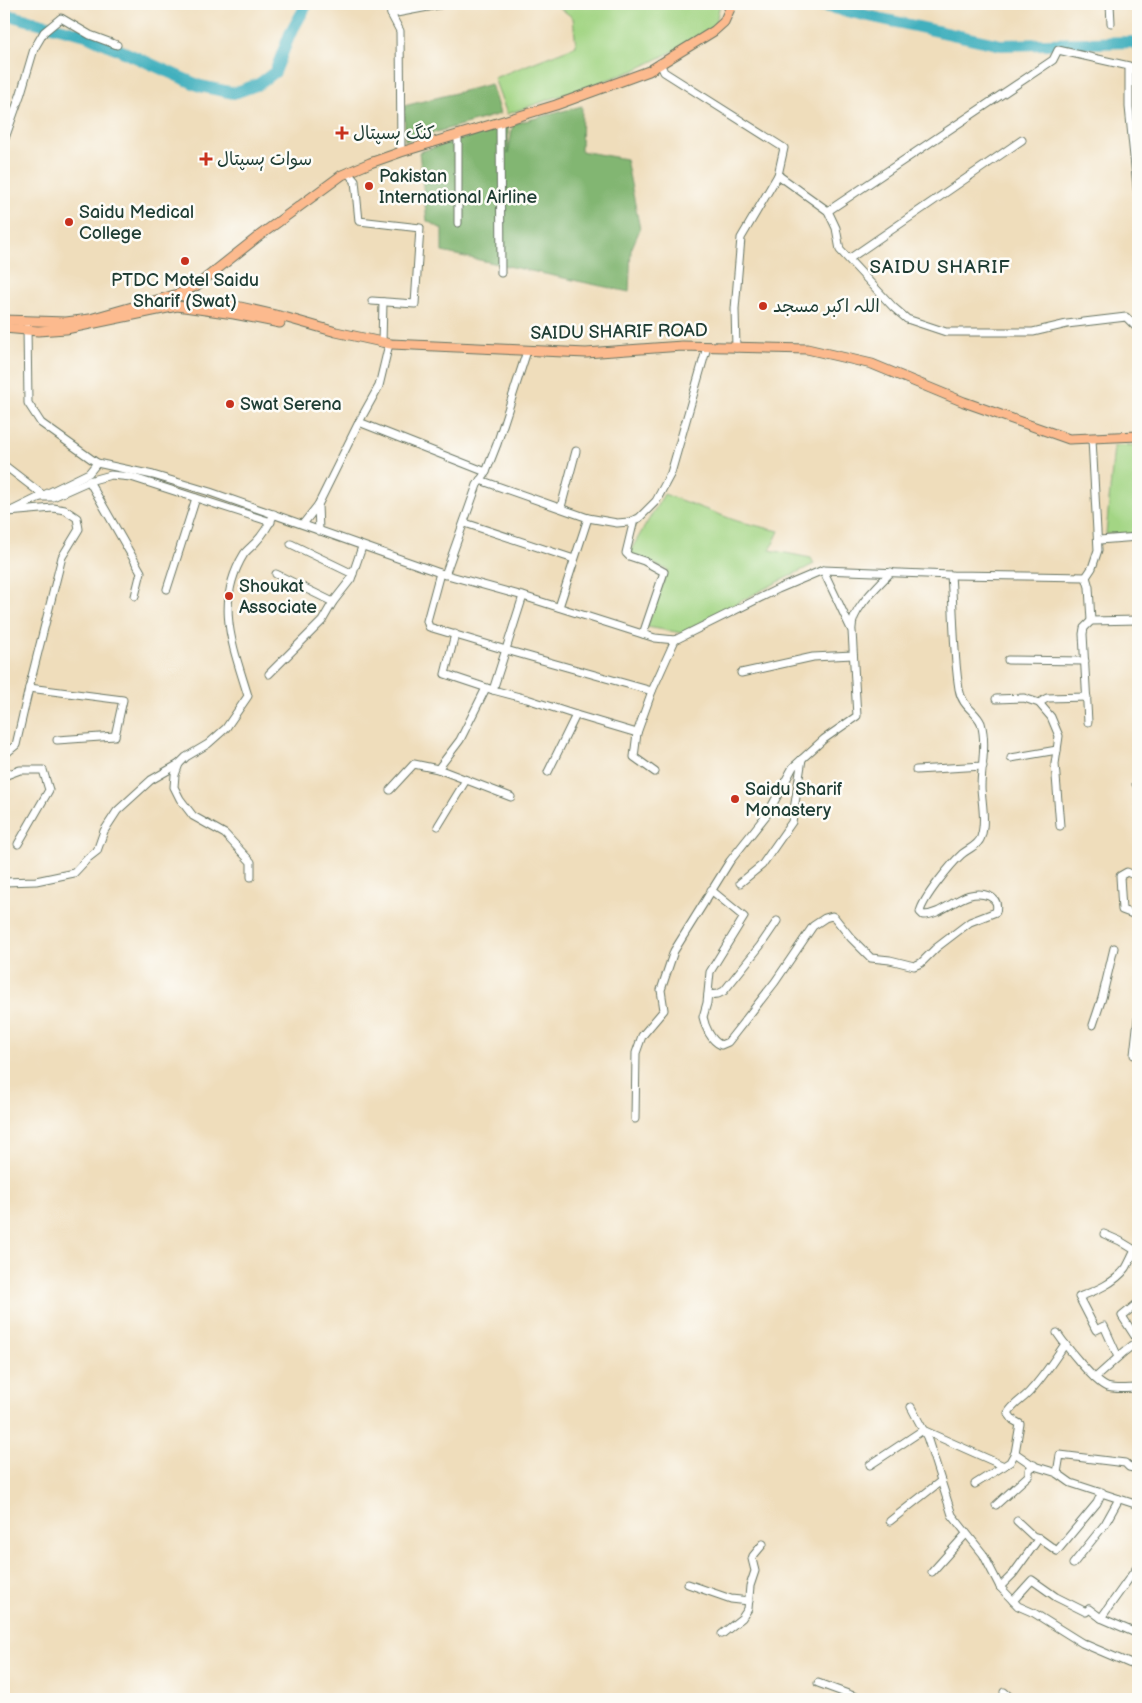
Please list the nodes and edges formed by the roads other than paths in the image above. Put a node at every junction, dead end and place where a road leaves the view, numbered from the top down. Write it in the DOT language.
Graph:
graph roads {
  1 [pos="390,4"];
  2 [pos="444,4"];
  3 [pos="732,4"];
  4 [pos="1110,4"];
  5 [pos="391,14"];
  6 [pos="1111,23"];
  7 [pos="117,45"];
  8 [pos="660,63"];
  9 [pos="500,122"];
  10 [pos="458,134"];
  11 [pos="1022,140"];
  12 [pos="4,141"];
  13 [pos="401,152"];
  14 [pos="348,173"];
  15 [pos="778,175"];
  16 [pos="1138,197"];
  17 [pos="828,210"];
  18 [pos="458,223"];
  19 [pos="849,259"];
  20 [pos="501,273"];
  21 [pos="178,294"];
  22 [pos="194,300"];
  23 [pos="372,301"];
  24 [pos="383,302"];
  25 [pos="177,306"];
  26 [pos="4,320"];
  27 [pos="99,320"];
  28 [pos="27,326"];
  29 [pos="4,328"];
  30 [pos="1138,329"];
  31 [pos="336,335"];
  32 [pos="386,345"];
  33 [pos="707,347"];
  34 [pos="736,348"];
  35 [pos="526,351"];
  36 [pos="359,422"];
  37 [pos="1138,436"];
  38 [pos="1092,439"];
  39 [pos="576,451"];
  40 [pos="97,463"];
  41 [pos="4,465"];
  42 [pos="486,472"];
  43 [pos="480,480"];
  44 [pos="89,481"];
  45 [pos="41,496"];
  46 [pos="196,498"];
  47 [pos="318,505"];
  48 [pos="561,507"];
  49 [pos="6,513"];
  50 [pos="272,518"];
  51 [pos="588,518"];
  52 [pos="634,520"];
  53 [pos="302,524"];
  54 [pos="464,524"];
  55 [pos="319,531"];
  56 [pos="1138,537"];
  57 [pos="1099,540"];
  58 [pos="291,544"];
  59 [pos="362,547"];
  60 [pos="574,559"];
  61 [pos="823,570"];
  62 [pos="891,572"];
  63 [pos="276,574"];
  64 [pos="353,574"];
  65 [pos="442,574"];
  66 [pos="951,575"];
  67 [pos="1086,577"];
  68 [pos="167,589"];
  69 [pos="135,596"];
  70 [pos="523,596"];
  71 [pos="334,602"];
  72 [pos="559,607"];
  73 [pos="1138,620"];
  74 [pos="1091,621"];
  75 [pos="852,631"];
  76 [pos="455,634"];
  77 [pos="643,634"];
  78 [pos="675,640"];
  79 [pos="506,650"];
  80 [pos="853,655"];
  81 [pos="1008,660"];
  82 [pos="1085,661"];
  83 [pos="741,673"];
  84 [pos="269,674"];
  85 [pos="28,688"];
  86 [pos="490,689"];
  87 [pos="652,691"];
  88 [pos="1087,697"];
  89 [pos="996,700"];
  90 [pos="1039,703"];
  91 [pos="576,715"];
  92 [pos="1088,722"];
  93 [pos="637,733"];
  94 [pos="58,740"];
  95 [pos="1057,750"];
  96 [pos="4,755"];
  97 [pos="802,758"];
  98 [pos="1011,758"];
  99 [pos="180,764"];
  100 [pos="983,766"];
  101 [pos="438,769"];
  102 [pos="916,770"];
  103 [pos="548,772"];
  104 [pos="655,772"];
  105 [pos="4,776"];
  106 [pos="466,780"];
  107 [pos="390,790"];
  108 [pos="511,797"];
  109 [pos="438,826"];
  110 [pos="1060,826"];
  111 [pos="18,844"];
  112 [pos="251,877"];
  113 [pos="1138,877"];
  114 [pos="4,882"];
  115 [pos="740,883"];
  116 [pos="711,890"];
  117 [pos="1138,916"];
  118 [pos="777,921"];
  119 [pos="1114,948"];
  120 [pos="708,995"];
  121 [pos="1138,1019"];
  122 [pos="1093,1025"];
  123 [pos="1134,1055"];
  124 [pos="636,1119"];
  125 [pos="1104,1234"];
  126 [pos="1136,1251"];
  127 [pos="1138,1303"];
  128 [pos="1057,1333"];
  129 [pos="1138,1341"];
  130 [pos="1065,1344"];
  131 [pos="1118,1357"];
  132 [pos="1095,1378"];
  133 [pos="1138,1388"];
  134 [pos="1123,1389"];
  135 [pos="1138,1395"];
  136 [pos="911,1407"];
  137 [pos="923,1430"];
  138 [pos="1015,1453"];
  139 [pos="870,1465"];
  140 [pos="1034,1465"];
  141 [pos="1004,1466"];
  142 [pos="1138,1469"];
  143 [pos="1057,1473"];
  144 [pos="941,1481"];
  145 [pos="975,1484"];
  146 [pos="1102,1492"];
  147 [pos="1119,1499"];
  148 [pos="996,1505"];
  149 [pos="1138,1505"];
  150 [pos="890,1521"];
  151 [pos="1017,1521"];
  152 [pos="966,1534"];
  153 [pos="1039,1538"];
  154 [pos="763,1544"];
  155 [pos="1073,1564"];
  156 [pos="1138,1566"];
  157 [pos="932,1572"];
  158 [pos="688,1584"];
  159 [pos="1000,1587"];
  160 [pos="749,1601"];
  161 [pos="1013,1601"];
  162 [pos="1101,1618"];
  163 [pos="722,1634"];
  164 [pos="1138,1634"];
  165 [pos="1138,1667"];
  166 [pos="818,1683"];
  167 [pos="1004,1692"];
  168 [pos="899,1699"];
  169 [pos="1012,1699"];
  1 -- 5 [label="street"];
  2 -- 5 [label="street"];
  3 -- 8 [label="main road"];
  4 -- 6 [label="street"];
  5 -- 13 [label="street"];
  7 -- 12 [label="street"];
  8 -- 9 [label="main road"];
  8 -- 15 [label="street"];
  9 -- 10 [label="main road"];
  9 -- 20 [label="street"];
  10 -- 13 [label="main road"];
  10 -- 18 [label="street"];
  11 -- 19 [label="street"];
  13 -- 14 [label="main road"];
  14 -- 21 [label="main road"];
  14 -- 24 [label="street"];
  15 -- 17 [label="street"];
  15 -- 34 [label="street"];
  16 -- 17 [label="street"];
  17 -- 19 [label="street"];
  19 -- 30 [label="street"];
  21 -- 22 [label="main road"];
  21 -- 27 [label="main road"];
  22 -- 25 [label="main road"];
  22 -- 31 [label="main road"];
  23 -- 24 [label="street"];
  24 -- 32 [label="street"];
  25 -- 27 [label="main road"];
  25 -- 31 [label="main road"];
  26 -- 28 [label="main road"];
  27 -- 28 [label="main road"];
  28 -- 29 [label="main road"];
  28 -- 40 [label="street"];
  31 -- 32 [label="main road, SAIDU SHARIF ROAD"];
  32 -- 35 [label="main road, SAIDU SHARIF ROAD"];
  32 -- 36 [label="street"];
  33 -- 34 [label="main road, SAIDU SHARIF ROAD"];
  33 -- 35 [label="main road, SAIDU SHARIF ROAD"];
  33 -- 52 [label="street"];
  34 -- 38 [label="main road, SAIDU SHARIF ROAD"];
  35 -- 42 [label="street"];
  36 -- 42 [label="street"];
  36 -- 47 [label="street"];
  37 -- 38 [label="main road, SAIDU SHARIF ROAD"];
  38 -- 57 [label="street"];
  39 -- 48 [label="street"];
  40 -- 45 [label="street"];
  40 -- 50 [label="street"];
  41 -- 45 [label="street"];
  42 -- 43 [label="street"];
  43 -- 48 [label="street"];
  43 -- 54 [label="street"];
  44 -- 45 [label="street"];
  44 -- 46 [label="street"];
  44 -- 69 [label="street"];
  45 -- 49 [label="street"];
  46 -- 50 [label="street"];
  46 -- 68 [label="street"];
  47 -- 53 [label="street"];
  47 -- 55 [label="street"];
  48 -- 51 [label="street"];
  49 -- 85 [label="street"];
  50 -- 53 [label="street"];
  50 -- 99 [label="street"];
  51 -- 52 [label="street"];
  51 -- 60 [label="street"];
  52 -- 77 [label="street"];
  53 -- 55 [label="street"];
  54 -- 60 [label="street"];
  54 -- 65 [label="street"];
  55 -- 59 [label="street"];
  56 -- 57 [label="street"];
  57 -- 67 [label="street"];
  58 -- 64 [label="street"];
  59 -- 64 [label="street"];
  59 -- 65 [label="street"];
  60 -- 72 [label="street"];
  61 -- 62 [label="street"];
  61 -- 75 [label="street"];
  61 -- 78 [label="street"];
  62 -- 66 [label="street"];
  62 -- 75 [label="street"];
  63 -- 71 [label="street"];
  64 -- 71 [label="street"];
  65 -- 70 [label="street"];
  65 -- 76 [label="street"];
  66 -- 67 [label="street"];
  66 -- 100 [label="street"];
  67 -- 74 [label="street"];
  70 -- 72 [label="street"];
  70 -- 79 [label="street"];
  71 -- 84 [label="street"];
  72 -- 77 [label="street"];
  73 -- 74 [label="street"];
  74 -- 82 [label="street"];
  75 -- 80 [label="street"];
  76 -- 79 [label="street"];
  76 -- 86 [label="street"];
  77 -- 78 [label="street"];
  78 -- 87 [label="street"];
  79 -- 86 [label="street"];
  79 -- 87 [label="street"];
  80 -- 83 [label="street"];
  80 -- 97 [label="street"];
  81 -- 82 [label="street"];
  82 -- 88 [label="street"];
  85 -- 94 [label="street"];
  85 -- 96 [label="street"];
  86 -- 91 [label="street"];
  86 -- 101 [label="street"];
  87 -- 93 [label="street"];
  88 -- 90 [label="street"];
  88 -- 92 [label="street"];
  89 -- 90 [label="street"];
  90 -- 95 [label="street"];
  91 -- 93 [label="street"];
  91 -- 103 [label="street"];
  93 -- 104 [label="street"];
  95 -- 98 [label="street"];
  95 -- 110 [label="street"];
  97 -- 115 [label="street"];
  97 -- 116 [label="street"];
  99 -- 112 [label="street"];
  99 -- 114 [label="street"];
  100 -- 102 [label="street"];
  100 -- 120 [label="street"];
  101 -- 106 [label="street"];
  101 -- 107 [label="street"];
  105 -- 111 [label="street"];
  106 -- 108 [label="street"];
  106 -- 109 [label="street"];
  113 -- 117 [label="street"];
  116 -- 120 [label="street"];
  116 -- 124 [label="street"];
  118 -- 120 [label="street"];
  119 -- 122 [label="street"];
  121 -- 123 [label="street"];
  125 -- 126 [label="street"];
  126 -- 131 [label="street"];
  127 -- 129 [label="street"];
  128 -- 130 [label="street"];
  129 -- 131 [label="street"];
  130 -- 132 [label="street"];
  130 -- 138 [label="street"];
  131 -- 132 [label="street"];
  132 -- 134 [label="street"];
  133 -- 134 [label="street"];
  134 -- 135 [label="street"];
  136 -- 137 [label="street"];
  137 -- 139 [label="street"];
  137 -- 141 [label="street"];
  137 -- 144 [label="street"];
  138 -- 140 [label="street"];
  138 -- 141 [label="street"];
  140 -- 143 [label="street"];
  140 -- 148 [label="street"];
  141 -- 145 [label="street"];
  142 -- 143 [label="street"];
  143 -- 146 [label="street"];
  144 -- 150 [label="street"];
  144 -- 152 [label="street"];
  146 -- 147 [label="street"];
  146 -- 153 [label="street"];
  147 -- 149 [label="street"];
  147 -- 155 [label="street"];
  151 -- 153 [label="street"];
  152 -- 157 [label="street"];
  152 -- 159 [label="street"];
  153 -- 159 [label="street"];
  154 -- 160 [label="street"];
  156 -- 162 [label="street"];
  158 -- 160 [label="street"];
  159 -- 161 [label="street"];
  160 -- 163 [label="street"];
  161 -- 162 [label="street"];
  161 -- 165 [label="street"];
  162 -- 164 [label="street"];
  166 -- 168 [label="street"];
  167 -- 169 [label="street"];
}
